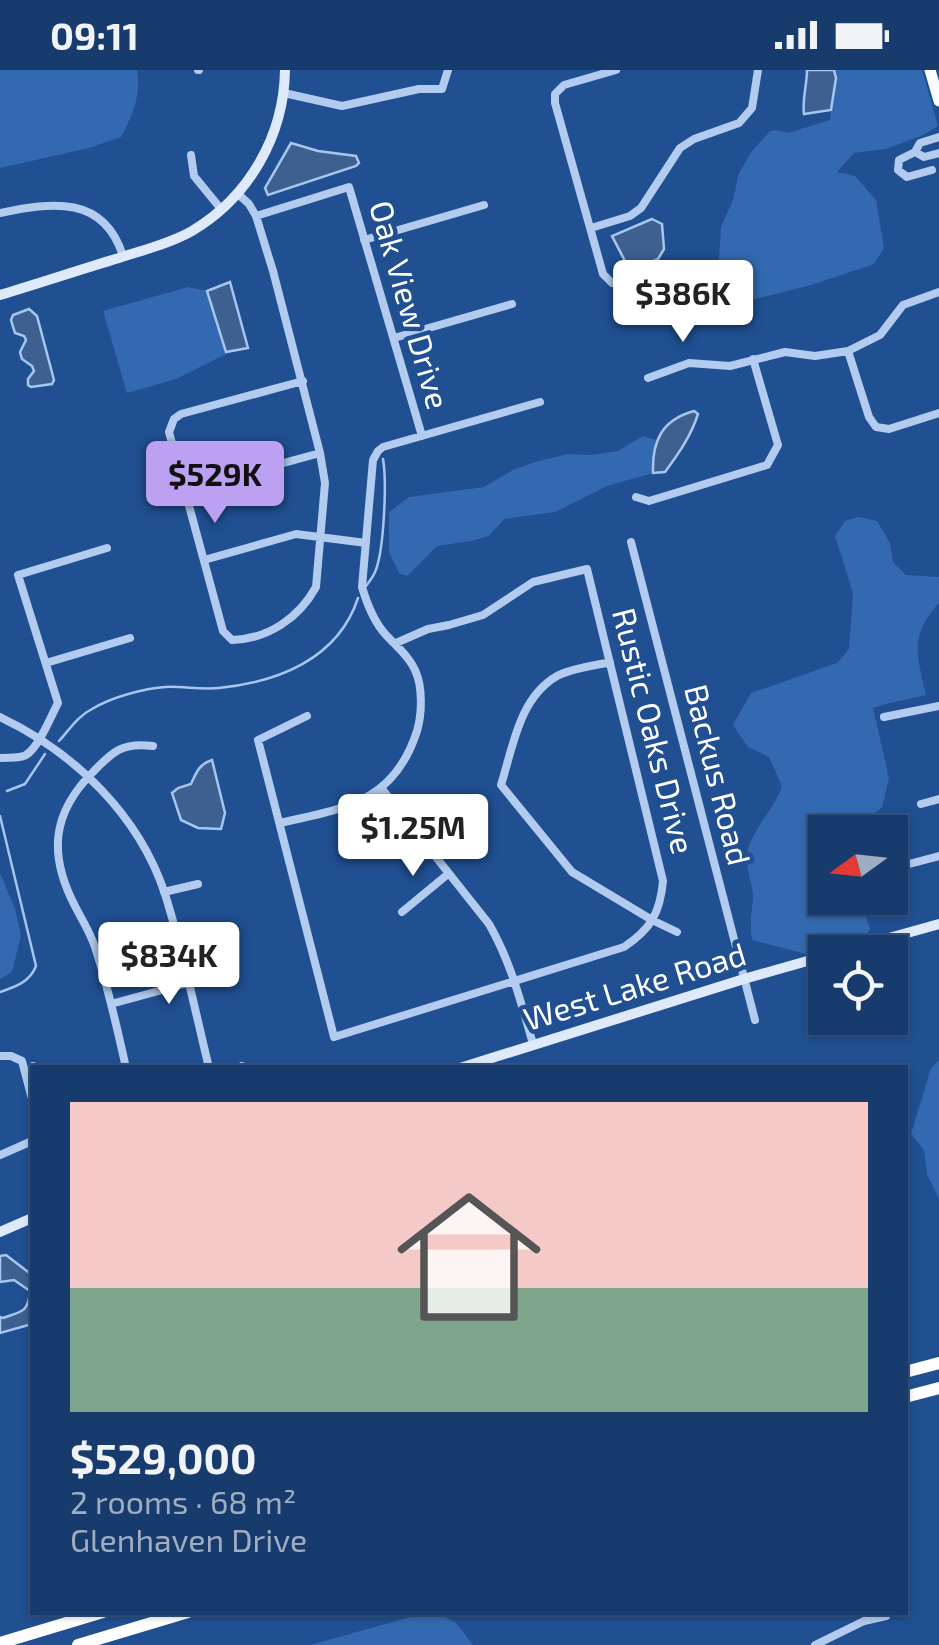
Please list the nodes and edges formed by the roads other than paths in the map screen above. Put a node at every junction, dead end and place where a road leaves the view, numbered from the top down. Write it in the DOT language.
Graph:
graph roads {
  1 [pos="286,70"];
  2 [pos="448,70"];
  3 [pos="616,70"];
  4 [pos="758,70"];
  5 [pos="930,70"];
  6 [pos="284,94"];
  7 [pos="939,100"];
  8 [pos="939,137"];
  9 [pos="915,152"];
  10 [pos="939,152"];
  11 [pos="192,155"];
  12 [pos="932,170"];
  13 [pos="238,194"];
  14 [pos="484,204"];
  15 [pos="221,209"];
  16 [pos="0,213"];
  17 [pos="256,216"];
  18 [pos="590,228"];
  19 [pos="364,240"];
  20 [pos="123,256"];
  21 [pos="612,283"];
  22 [pos="939,292"];
  23 [pos="0,296"];
  24 [pos="512,304"];
  25 [pos="394,338"];
  26 [pos="848,350"];
  27 [pos="753,359"];
  28 [pos="648,378"];
  29 [pos="303,382"];
  30 [pos="540,402"];
  31 [pos="939,413"];
  32 [pos="422,436"];
  33 [pos="320,452"];
  34 [pos="186,490"];
  35 [pos="636,498"];
  36 [pos="321,538"];
  37 [pos="631,542"];
  38 [pos="366,543"];
  39 [pos="107,548"];
  40 [pos="204,560"];
  41 [pos="130,638"];
  42 [pos="396,643"];
  43 [pos="610,662"];
  44 [pos="46,663"];
  45 [pos="939,706"];
  46 [pos="307,716"];
  47 [pos="884,717"];
  48 [pos="0,718"];
  49 [pos="39,739"];
  50 [pos="153,746"];
  51 [pos="0,758"];
  52 [pos="88,776"];
  53 [pos="382,789"];
  54 [pos="939,798"];
  55 [pos="921,804"];
  56 [pos="280,823"];
  57 [pos="939,856"];
  58 [pos="908,864"];
  59 [pos="448,874"];
  60 [pos="198,884"];
  61 [pos="164,892"];
  62 [pos="402,912"];
  63 [pos="652,920"];
  64 [pos="939,924"];
  65 [pos="678,932"];
  66 [pos="900,935"];
  67 [pos="808,961"];
  68 [pos="217,975"];
  69 [pos="744,979"];
  70 [pos="515,982"];
  71 [pos="188,983"];
  72 [pos="111,1004"];
  73 [pos="755,1020"];
  74 [pos="534,1044"];
  75 [pos="0,1056"];
  76 [pos="485,1064"];
  77 [pos="125,1065"];
  78 [pos="208,1065"];
  79 [pos="30,1091"];
  80 [pos="30,1143"];
  81 [pos="0,1155"];
  82 [pos="30,1219"];
  83 [pos="0,1232"];
  84 [pos="939,1363"];
  85 [pos="908,1371"];
  86 [pos="939,1388"];
  87 [pos="908,1397"];
  88 [pos="93,1615"];
  89 [pos="178,1615"];
  90 [pos="886,1616"];
  91 [pos="0,1644"];
  92 [pos="78,1645"];
  93 [pos="815,1645"];
  1 -- 6 [label="street"];
  2 -- 6 [label="street"];
  3 -- 18 [label="street"];
  4 -- 18 [label="street"];
  5 -- 7 [label="main road"];
  6 -- 13 [label="street"];
  8 -- 9 [label="street"];
  9 -- 10 [label="street"];
  9 -- 12 [label="street"];
  11 -- 15 [label="street"];
  13 -- 15 [label="street"];
  13 -- 17 [label="street"];
  14 -- 19 [label="street"];
  15 -- 20 [label="street"];
  16 -- 20 [label="street"];
  17 -- 19 [label="street, Oak View Drive"];
  17 -- 29 [label="street"];
  18 -- 21 [label="street"];
  19 -- 25 [label="street, Oak View Drive"];
  20 -- 23 [label="street"];
  22 -- 26 [label="street"];
  24 -- 25 [label="street"];
  25 -- 32 [label="street, Oak View Drive"];
  26 -- 27 [label="street"];
  26 -- 31 [label="street"];
  27 -- 28 [label="street"];
  27 -- 35 [label="street"];
  29 -- 33 [label="street"];
  29 -- 34 [label="street"];
  30 -- 32 [label="street"];
  32 -- 38 [label="street"];
  33 -- 34 [label="street"];
  33 -- 36 [label="street"];
  34 -- 40 [label="street"];
  36 -- 38 [label="street"];
  36 -- 40 [label="street"];
  36 -- 40 [label="street"];
  37 -- 69 [label="street, Backus Road"];
  38 -- 42 [label="street"];
  39 -- 44 [label="street"];
  41 -- 44 [label="street"];
  42 -- 43 [label="street, Rustic Oaks Drive"];
  42 -- 53 [label="street"];
  43 -- 63 [label="street, Rustic Oaks Drive"];
  43 -- 63 [label="street"];
  44 -- 49 [label="street"];
  45 -- 47 [label="street"];
  46 -- 56 [label="street"];
  48 -- 49 [label="street"];
  49 -- 51 [label="street"];
  49 -- 52 [label="street"];
  50 -- 52 [label="street"];
  52 -- 61 [label="street"];
  52 -- 72 [label="street"];
  53 -- 56 [label="street"];
  53 -- 59 [label="street"];
  54 -- 55 [label="street"];
  56 -- 70 [label="street"];
  57 -- 58 [label="street"];
  59 -- 62 [label="street"];
  59 -- 70 [label="street"];
  60 -- 61 [label="street"];
  61 -- 71 [label="street"];
  63 -- 65 [label="street"];
  63 -- 70 [label="street"];
  64 -- 66 [label="street"];
  67 -- 69 [label="street, West Lake Road"];
  68 -- 71 [label="street"];
  69 -- 73 [label="street, Backus Road"];
  69 -- 74 [label="street, West Lake Road"];
  70 -- 74 [label="street"];
  71 -- 72 [label="street"];
  71 -- 78 [label="street"];
  72 -- 77 [label="street"];
  74 -- 76 [label="street, West Lake Road"];
  75 -- 79 [label="street"];
  80 -- 81 [label="street"];
  82 -- 83 [label="street"];
  84 -- 85 [label="highway"];
  86 -- 87 [label="highway"];
  88 -- 91 [label="highway"];
  89 -- 92 [label="highway"];
  90 -- 93 [label="street"];
}
